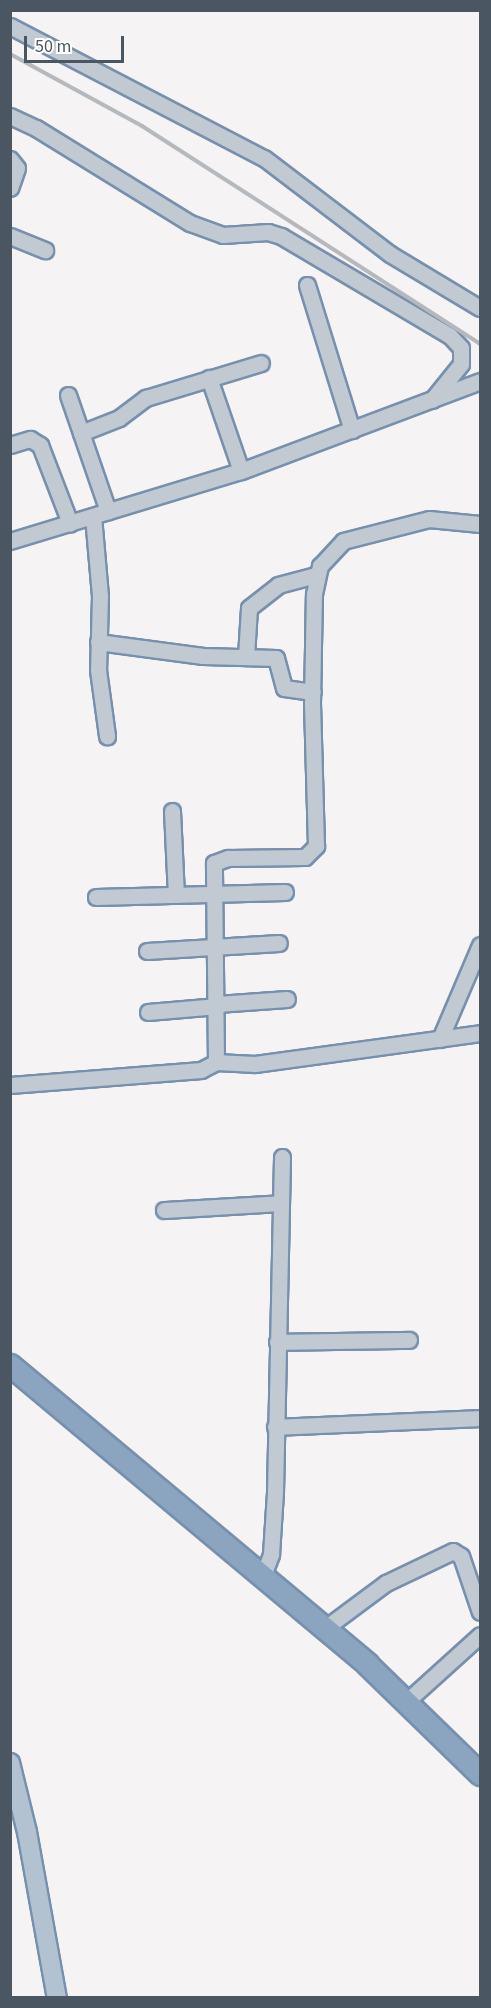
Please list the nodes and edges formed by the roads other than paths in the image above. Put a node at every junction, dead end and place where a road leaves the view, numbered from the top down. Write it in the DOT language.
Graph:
graph roads {
  1 [pos="10,26"];
  2 [pos="10,116"];
  3 [pos="10,159"];
  4 [pos="10,188"];
  5 [pos="10,236"];
  6 [pos="45,250"];
  7 [pos="307,285"];
  8 [pos="480,308"];
  9 [pos="261,363"];
  10 [pos="209,378"];
  11 [pos="480,381"];
  12 [pos="68,395"];
  13 [pos="432,400"];
  14 [pos="352,430"];
  15 [pos="81,433"];
  16 [pos="10,445"];
  17 [pos="241,471"];
  18 [pos="100,514"];
  19 [pos="69,523"];
  20 [pos="480,524"];
  21 [pos="10,541"];
  22 [pos="316,575"];
  23 [pos="98,642"];
  24 [pos="246,656"];
  25 [pos="313,692"];
  26 [pos="107,736"];
  27 [pos="172,811"];
  28 [pos="285,892"];
  29 [pos="214,893"];
  30 [pos="176,895"];
  31 [pos="96,897"];
  32 [pos="279,943"];
  33 [pos="480,945"];
  34 [pos="216,947"];
  35 [pos="147,951"];
  36 [pos="287,999"];
  37 [pos="218,1005"];
  38 [pos="148,1012"];
  39 [pos="480,1033"];
  40 [pos="440,1039"];
  41 [pos="216,1062"];
  42 [pos="10,1085"];
  43 [pos="282,1157"];
  44 [pos="281,1203"];
  45 [pos="164,1210"];
  46 [pos="410,1340"];
  47 [pos="277,1342"];
  48 [pos="10,1365"];
  49 [pos="480,1418"];
  50 [pos="275,1427"];
  51 [pos="262,1578"];
  52 [pos="480,1612"];
  53 [pos="324,1629"];
  54 [pos="480,1635"];
  55 [pos="407,1701"];
  56 [pos="10,1763"];
  57 [pos="480,1773"];
  58 [pos="57,1998"];
  1 -- 8 [label="street"];
  2 -- 13 [label="street"];
  3 -- 4 [label="street"];
  5 -- 6 [label="street"];
  7 -- 14 [label="street"];
  9 -- 10 [label="street"];
  10 -- 15 [label="street"];
  10 -- 17 [label="street"];
  11 -- 13 [label="street"];
  12 -- 15 [label="street"];
  13 -- 14 [label="street"];
  14 -- 17 [label="street"];
  15 -- 18 [label="street"];
  16 -- 19 [label="street"];
  17 -- 18 [label="street"];
  18 -- 19 [label="street"];
  18 -- 23 [label="street"];
  19 -- 21 [label="street"];
  20 -- 22 [label="street"];
  22 -- 24 [label="street"];
  22 -- 25 [label="street"];
  23 -- 24 [label="street"];
  23 -- 26 [label="street"];
  24 -- 25 [label="street"];
  25 -- 29 [label="street"];
  27 -- 30 [label="street"];
  28 -- 29 [label="street"];
  29 -- 30 [label="street"];
  29 -- 34 [label="street"];
  30 -- 31 [label="street"];
  32 -- 34 [label="street"];
  33 -- 40 [label="street"];
  34 -- 35 [label="street"];
  34 -- 37 [label="street"];
  36 -- 37 [label="street"];
  37 -- 38 [label="street"];
  37 -- 41 [label="street"];
  39 -- 40 [label="street"];
  40 -- 41 [label="street"];
  41 -- 42 [label="street"];
  43 -- 44 [label="street"];
  44 -- 45 [label="street"];
  44 -- 47 [label="street"];
  46 -- 47 [label="street"];
  47 -- 50 [label="street"];
  48 -- 51 [label="highway"];
  49 -- 50 [label="street"];
  50 -- 51 [label="street"];
  51 -- 53 [label="highway"];
  52 -- 53 [label="street"];
  53 -- 55 [label="highway"];
  54 -- 55 [label="street"];
  55 -- 57 [label="highway"];
  56 -- 58 [label="main road"];
}
